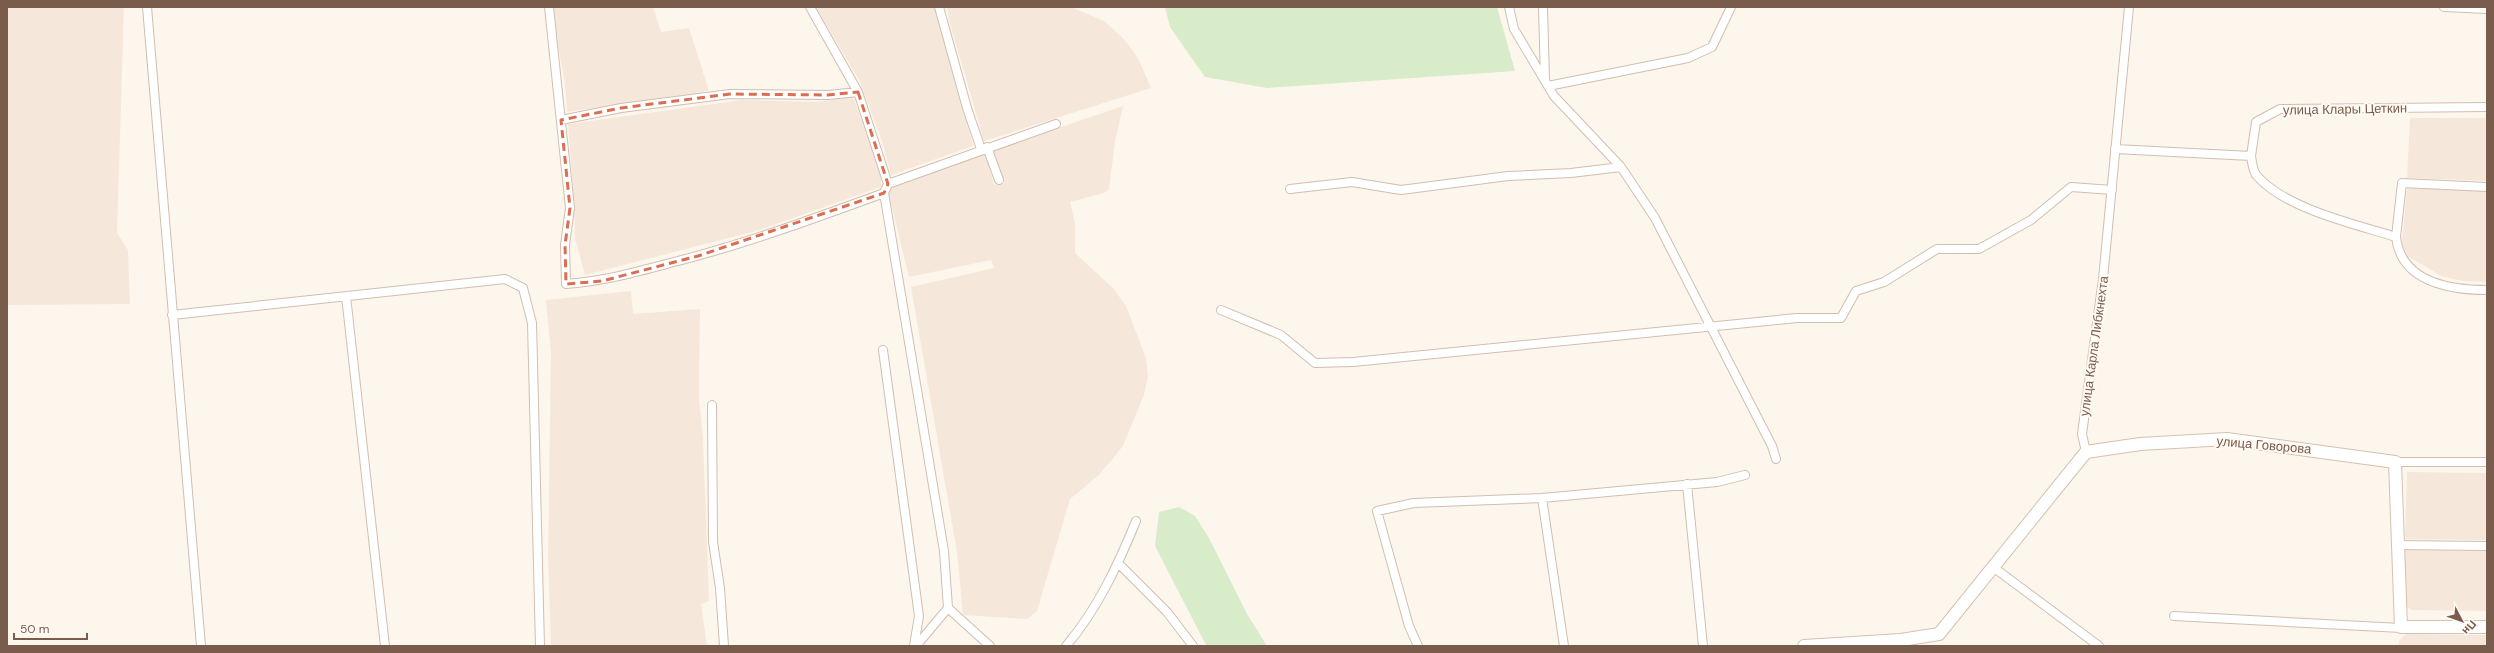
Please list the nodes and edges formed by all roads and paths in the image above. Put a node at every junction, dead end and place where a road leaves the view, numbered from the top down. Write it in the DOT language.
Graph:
graph roads {
  1 [pos="147,7"];
  2 [pos="549,7"];
  3 [pos="810,7"];
  4 [pos="939,7"];
  5 [pos="1509,7"];
  6 [pos="1543,7"];
  7 [pos="1731,7"];
  8 [pos="2129,7"];
  9 [pos="2444,7"];
  10 [pos="2487,10"];
  11 [pos="1547,84"];
  12 [pos="858,92"];
  13 [pos="2487,107"];
  14 [pos="561,120"];
  15 [pos="1056,124"];
  16 [pos="984,148"];
  17 [pos="2115,149"];
  18 [pos="2251,156"];
  19 [pos="1621,167"];
  20 [pos="999,180"];
  21 [pos="888,184"];
  22 [pos="2487,187"];
  23 [pos="1290,190"];
  24 [pos="2112,190"];
  25 [pos="884,193"];
  26 [pos="2396,237"];
  27 [pos="2487,290"];
  28 [pos="346,296"];
  29 [pos="1221,310"];
  30 [pos="172,315"];
  31 [pos="1710,326"];
  32 [pos="883,350"];
  33 [pos="712,405"];
  34 [pos="2086,452"];
  35 [pos="1776,459"];
  36 [pos="2395,462"];
  37 [pos="2487,462"];
  38 [pos="1745,475"];
  39 [pos="1687,484"];
  40 [pos="1542,498"];
  41 [pos="1136,521"];
  42 [pos="2396,545"];
  43 [pos="2487,546"];
  44 [pos="1119,564"];
  45 [pos="1993,567"];
  46 [pos="948,608"];
  47 [pos="2174,616"];
  48 [pos="2487,627"];
  49 [pos="2401,628"];
  50 [pos="201,646"];
  51 [pos="385,646"];
  52 [pos="540,646"];
  53 [pos="724,646"];
  54 [pos="915,646"];
  55 [pos="990,646"];
  56 [pos="1066,646"];
  57 [pos="1193,646"];
  58 [pos="1418,646"];
  59 [pos="1564,646"];
  60 [pos="1704,646"];
  61 [pos="1804,646"];
  62 [pos="2099,646"];
  1 -- 30 [label="street"];
  2 -- 14 [label="street"];
  3 -- 12 [label="street"];
  4 -- 16 [label="street"];
  5 -- 11 [label="street"];
  6 -- 11 [label="street"];
  7 -- 11 [label="street"];
  8 -- 17 [label="street, улица Карла Либкнехта"];
  9 -- 10 [label="street"];
  11 -- 19 [label="street"];
  12 -- 14 [label="street"];
  12 -- 21 [label="street"];
  13 -- 18 [label="street, улица Клары Цеткин"];
  14 -- 25 [label="street"];
  15 -- 16 [label="street"];
  16 -- 20 [label="street"];
  16 -- 21 [label="street"];
  17 -- 18 [label="street"];
  17 -- 24 [label="street, улица Карла Либкнехта"];
  18 -- 26 [label="street"];
  19 -- 23 [label="street"];
  19 -- 31 [label="street"];
  21 -- 25 [label="street"];
  22 -- 26 [label="street"];
  24 -- 31 [label="street"];
  24 -- 34 [label="street, улица Карла Либкнехта"];
  25 -- 46 [label="street"];
  26 -- 27 [label="street"];
  28 -- 30 [label="street"];
  28 -- 51 [label="street"];
  28 -- 52 [label="street"];
  29 -- 31 [label="street"];
  30 -- 50 [label="street"];
  31 -- 35 [label="street"];
  32 -- 54 [label="street"];
  33 -- 53 [label="street"];
  34 -- 36 [label="street, улица Говорова"];
  34 -- 45 [label="street"];
  36 -- 37 [label="street, улица Говорова"];
  36 -- 42 [label="street"];
  38 -- 39 [label="street"];
  39 -- 40 [label="street"];
  39 -- 60 [label="street"];
  40 -- 58 [label="street"];
  40 -- 59 [label="street"];
  41 -- 44 [label="street"];
  42 -- 43 [label="street"];
  42 -- 49 [label="street"];
  44 -- 56 [label="street"];
  44 -- 57 [label="street"];
  45 -- 61 [label="street"];
  45 -- 62 [label="street"];
  46 -- 54 [label="street"];
  46 -- 55 [label="street"];
  47 -- 49 [label="street"];
  48 -- 49 [label="street"];
}
